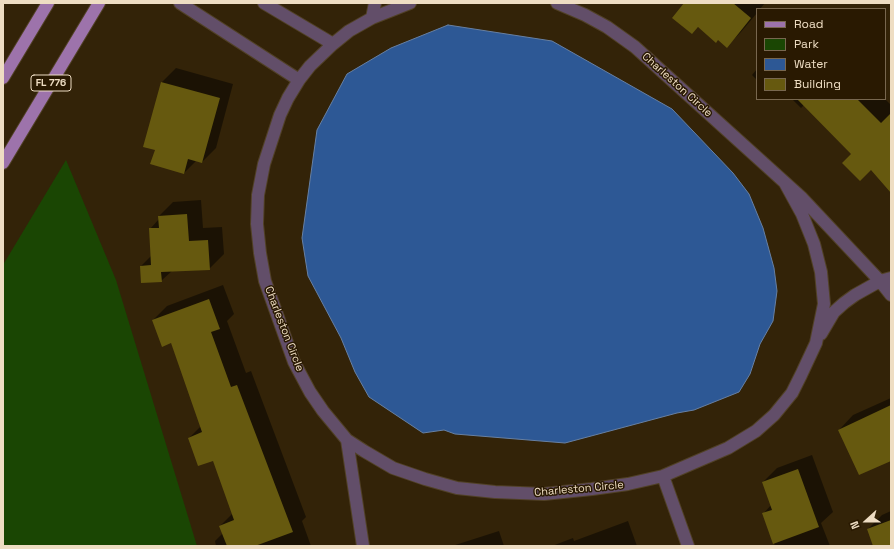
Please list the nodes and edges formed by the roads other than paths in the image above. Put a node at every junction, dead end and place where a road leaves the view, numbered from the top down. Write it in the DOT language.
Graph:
graph roads {
  1 [pos="48,3"];
  2 [pos="99,3"];
  3 [pos="180,3"];
  4 [pos="264,3"];
  5 [pos="375,3"];
  6 [pos="410,3"];
  7 [pos="557,3"];
  8 [pos="372,18"];
  9 [pos="333,44"];
  10 [pos="3,78"];
  11 [pos="299,80"];
  12 [pos="3,163"];
  13 [pos="785,183"];
  14 [pos="885,280"];
  15 [pos="891,295"];
  16 [pos="816,343"];
  17 [pos="347,440"];
  18 [pos="663,476"];
  19 [pos="363,546"];
  20 [pos="688,546"];
  1 -- 10 [label="main road"];
  2 -- 12 [label="main road, FL 776"];
  3 -- 11 [label="street"];
  4 -- 9 [label="street"];
  5 -- 8 [label="street"];
  6 -- 8 [label="street, Charleston Circle"];
  7 -- 13 [label="street, Charleston Circle"];
  8 -- 9 [label="street, Charleston Circle"];
  9 -- 11 [label="street, Charleston Circle"];
  11 -- 17 [label="street, Charleston Circle"];
  13 -- 14 [label="street, Charleston Circle"];
  13 -- 16 [label="street, Charleston Circle"];
  14 -- 15 [label="street, Charleston Circle"];
  14 -- 16 [label="street"];
  16 -- 18 [label="street, Charleston Circle"];
  17 -- 18 [label="street, Charleston Circle"];
  17 -- 19 [label="street"];
  18 -- 20 [label="street"];
}
